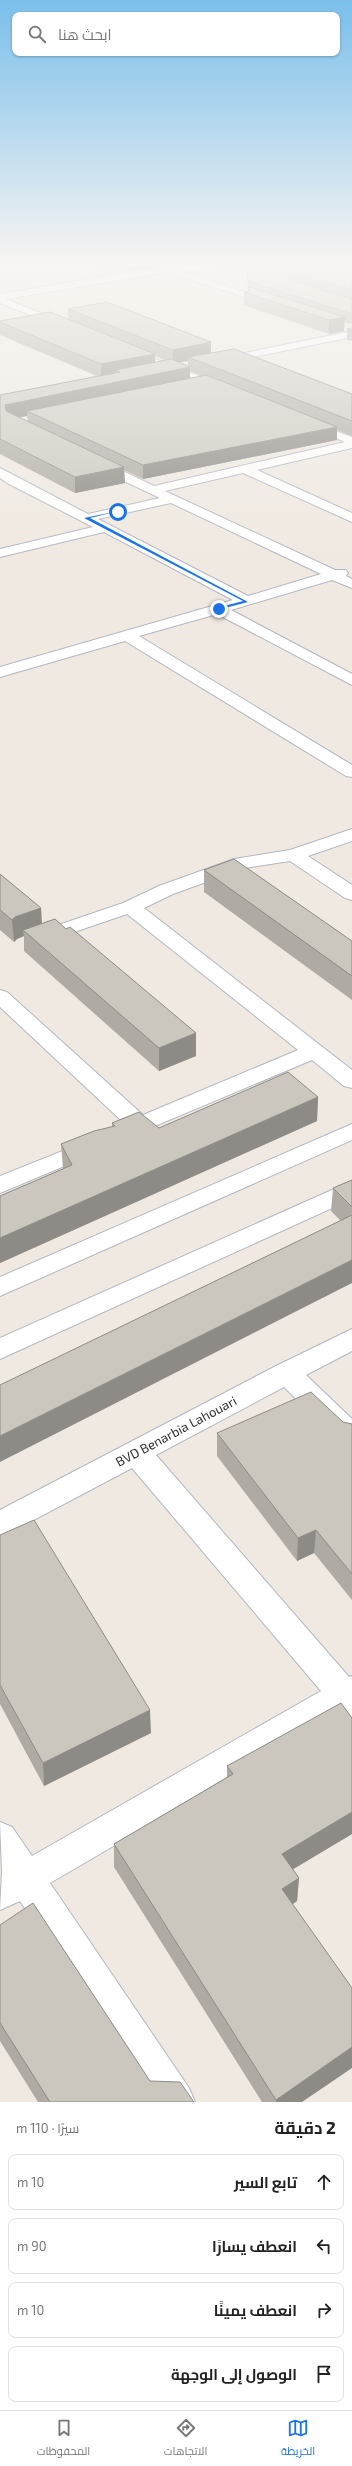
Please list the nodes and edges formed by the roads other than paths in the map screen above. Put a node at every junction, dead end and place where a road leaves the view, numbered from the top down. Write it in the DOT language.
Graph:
graph roads {
  1 [pos="158,363"];
  2 [pos="197,366"];
  3 [pos="175,370"];
  4 [pos="153,374"];
  5 [pos="207,383"];
  6 [pos="184,388"];
  7 [pos="229,392"];
  8 [pos="301,421"];
  9 [pos="352,441"];
  10 [pos="352,444"];
  11 [pos="89,460"];
  12 [pos="245,469"];
  13 [pos="0,472"];
  14 [pos="14,481"];
  15 [pos="0,484"];
  16 [pos="153,490"];
  17 [pos="173,499"];
  18 [pos="86,518"];
  19 [pos="352,518"];
  20 [pos="105,528"];
  21 [pos="0,553"];
  22 [pos="352,570"];
  23 [pos="335,575"];
  24 [pos="352,584"];
  25 [pos="247,601"];
  26 [pos="219,609"];
  27 [pos="128,636"];
  28 [pos="0,672"];
  29 [pos="352,680"];
  30 [pos="352,772"];
  31 [pos="352,835"];
  32 [pos="293,855"];
  33 [pos="352,894"];
  34 [pos="130,907"];
  35 [pos="24,944"];
  36 [pos="0,996"];
  37 [pos="314,1051"];
  38 [pos="352,1082"];
  39 [pos="140,1126"];
  40 [pos="352,1131"];
  41 [pos="0,1185"];
  42 [pos="352,1189"];
  43 [pos="0,1287"];
  44 [pos="352,1339"];
  45 [pos="0,1349"];
  46 [pos="286,1373"];
  47 [pos="352,1436"];
  48 [pos="136,1452"];
  49 [pos="0,1524"];
  50 [pos="349,1697"];
  51 [pos="0,1839"];
  52 [pos="13,1886"];
  53 [pos="175,2102"];
  1 -- 3 [label="street"];
  2 -- 3 [label="street"];
  3 -- 4 [label="street"];
  3 -- 5 [label="street"];
  5 -- 6 [label="street"];
  5 -- 7 [label="street"];
  8 -- 9 [label="street"];
  10 -- 12 [label="street"];
  11 -- 16 [label="street"];
  12 -- 16 [label="street"];
  12 -- 19 [label="street"];
  13 -- 14 [label="street"];
  14 -- 15 [label="street"];
  14 -- 18 [label="street"];
  16 -- 17 [label="street"];
  17 -- 18 [label="street"];
  17 -- 23 [label="street"];
  18 -- 20 [label="street"];
  20 -- 21 [label="street"];
  20 -- 25 [label="street"];
  22 -- 23 [label="street"];
  23 -- 24 [label="street"];
  23 -- 25 [label="street"];
  25 -- 26 [label="street"];
  26 -- 27 [label="street"];
  26 -- 29 [label="street"];
  27 -- 28 [label="street"];
  27 -- 30 [label="street"];
  31 -- 32 [label="street"];
  32 -- 33 [label="street"];
  32 -- 34 [label="street"];
  34 -- 35 [label="street"];
  34 -- 37 [label="street"];
  36 -- 39 [label="street"];
  37 -- 38 [label="street"];
  37 -- 39 [label="street"];
  39 -- 41 [label="street"];
  40 -- 43 [label="street"];
  42 -- 45 [label="street"];
  44 -- 46 [label="street, BVD Benarbia Lahouari"];
  46 -- 47 [label="street"];
  46 -- 48 [label="street, BVD Benarbia Lahouari"];
  48 -- 49 [label="street, BVD Benarbia Lahouari"];
  48 -- 50 [label="street"];
  50 -- 52 [label="street"];
  51 -- 52 [label="street"];
  52 -- 53 [label="street"];
}
